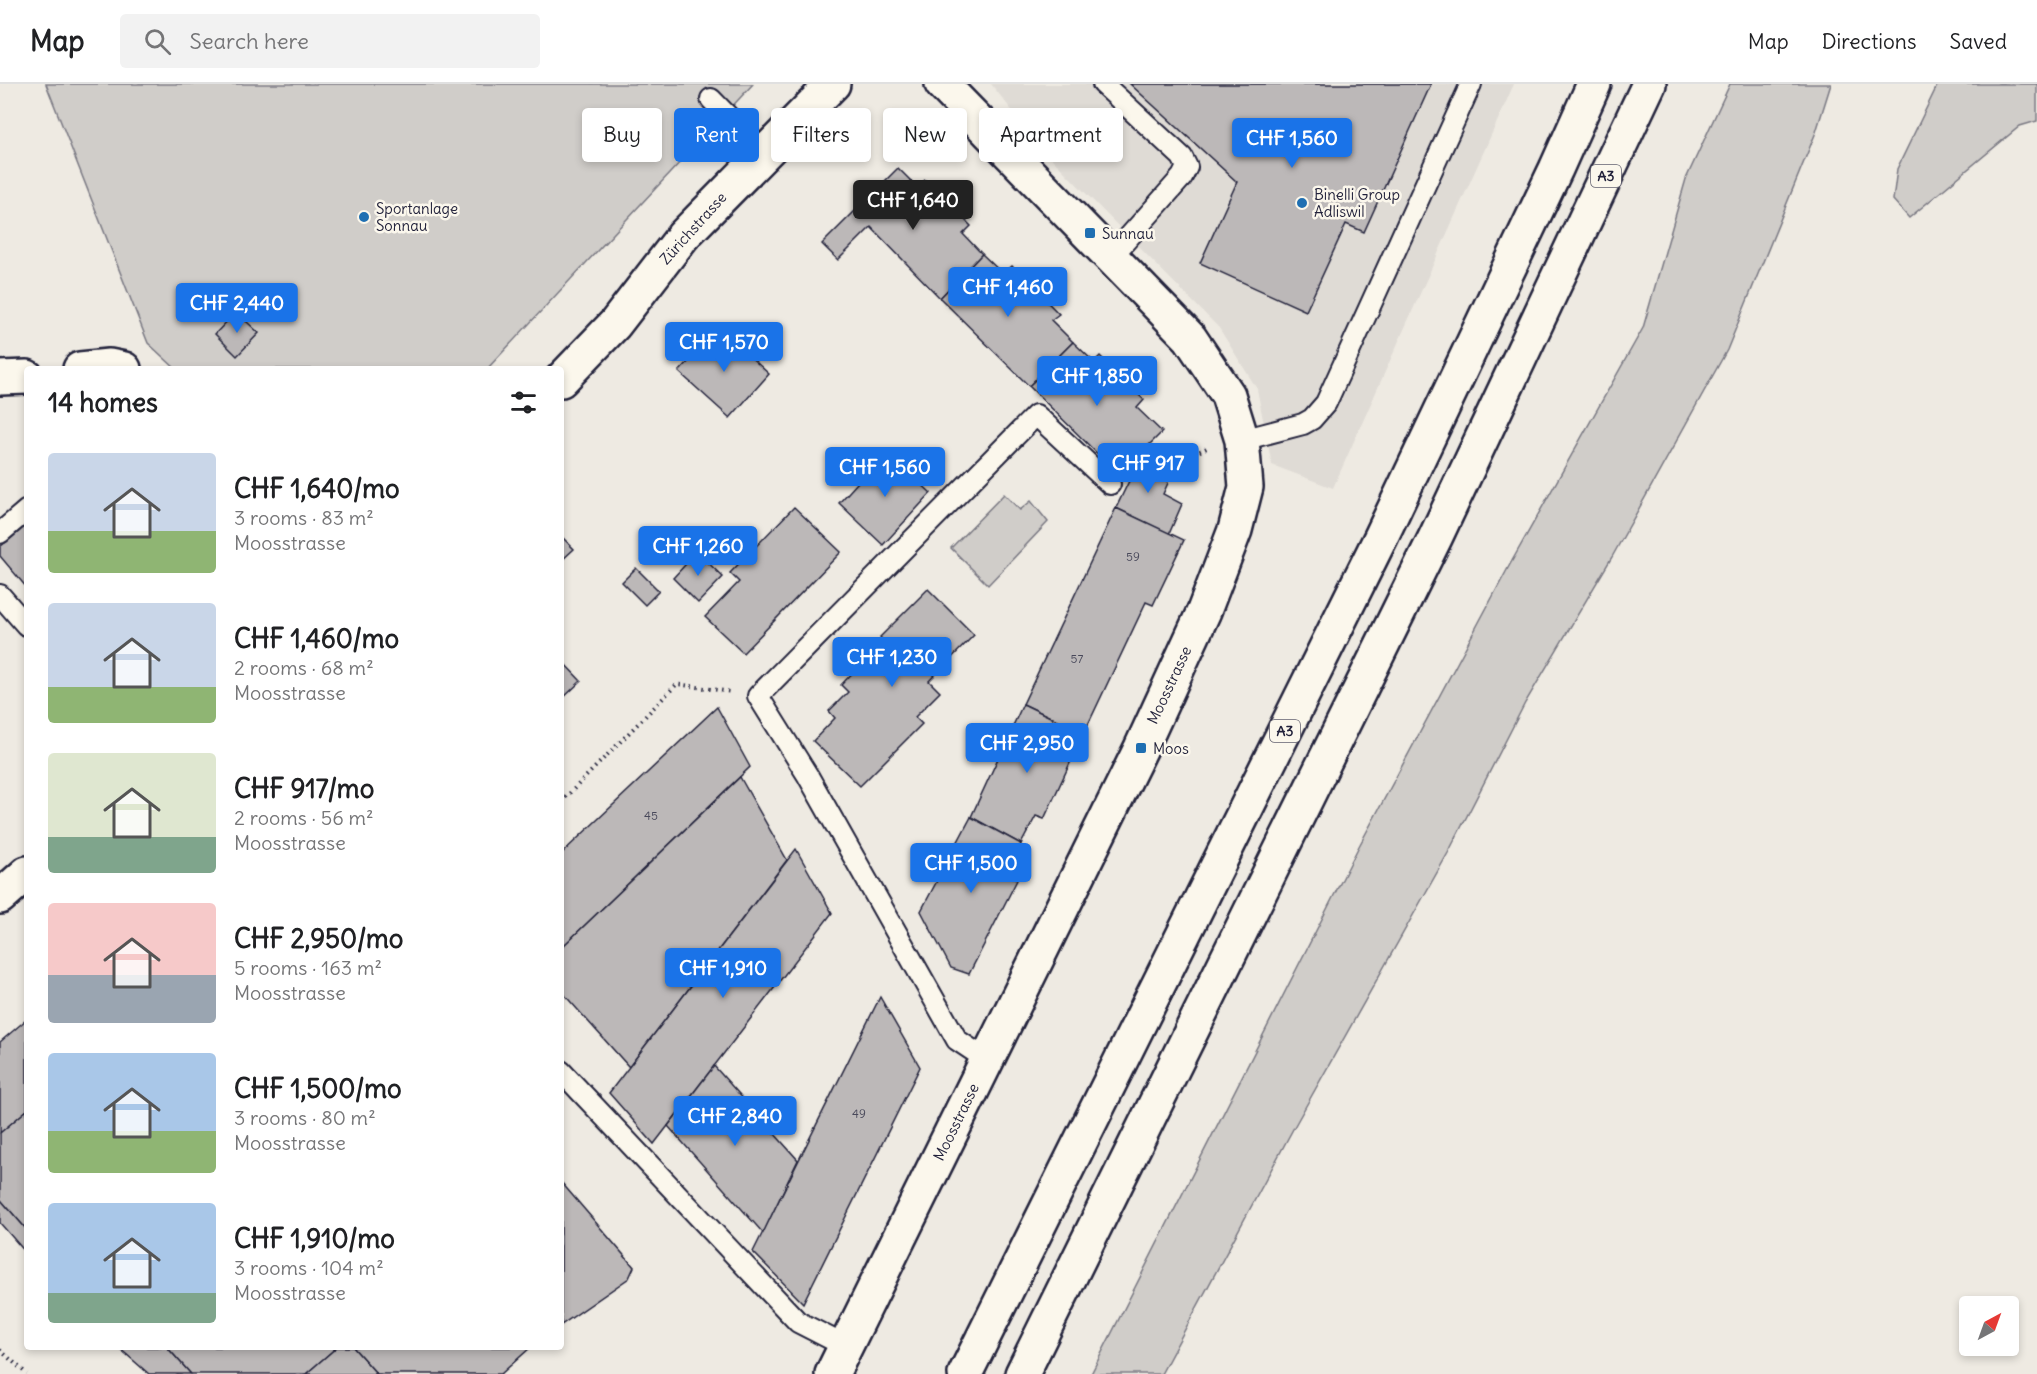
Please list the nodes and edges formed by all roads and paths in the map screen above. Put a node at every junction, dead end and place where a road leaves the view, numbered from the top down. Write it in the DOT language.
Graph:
graph roads {
  1 [pos="832,84"];
  2 [pos="942,84"];
  3 [pos="1103,84"];
  4 [pos="1471,84"];
  5 [pos="1594,84"];
  6 [pos="1649,84"];
  7 [pos="711,99"];
  8 [pos="764,153"];
  9 [pos="1112,256"];
  10 [pos="24,377"];
  11 [pos="564,377"];
  12 [pos="0,378"];
  13 [pos="1242,440"];
  14 [pos="1209,447"];
  15 [pos="1161,468"];
  16 [pos="1110,484"];
  17 [pos="24,513"];
  18 [pos="0,533"];
  19 [pos="0,595"];
  20 [pos="24,623"];
  21 [pos="758,696"];
  22 [pos="564,799"];
  23 [pos="24,876"];
  24 [pos="0,897"];
  25 [pos="987,1059"];
  26 [pos="564,1074"];
  27 [pos="0,1350"];
  28 [pos="838,1360"];
  29 [pos="27,1374"];
  30 [pos="965,1374"];
  31 [pos="1022,1374"];
  1 -- 8 [label="main road, Zürichstrasse"];
  2 -- 9 [label="main road, Moosstrasse"];
  3 -- 9 [label="lane"];
  4 -- 13 [label="lane"];
  5 -- 30 [label="main road, A3"];
  6 -- 31 [label="main road, A3"];
  7 -- 8 [label="lane"];
  8 -- 11 [label="main road, Zürichstrasse"];
  9 -- 13 [label="main road, Moosstrasse"];
  10 -- 12 [label="main road"];
  13 -- 25 [label="main road, Moosstrasse"];
  14 -- 15 [label="path"];
  16 -- 21 [label="lane"];
  17 -- 18 [label="lane"];
  19 -- 20 [label="lane"];
  21 -- 22 [label="path"];
  21 -- 25 [label="lane"];
  23 -- 24 [label="main road"];
  25 -- 28 [label="main road, Moosstrasse"];
  26 -- 28 [label="lane"];
  27 -- 29 [label="path"];
}
